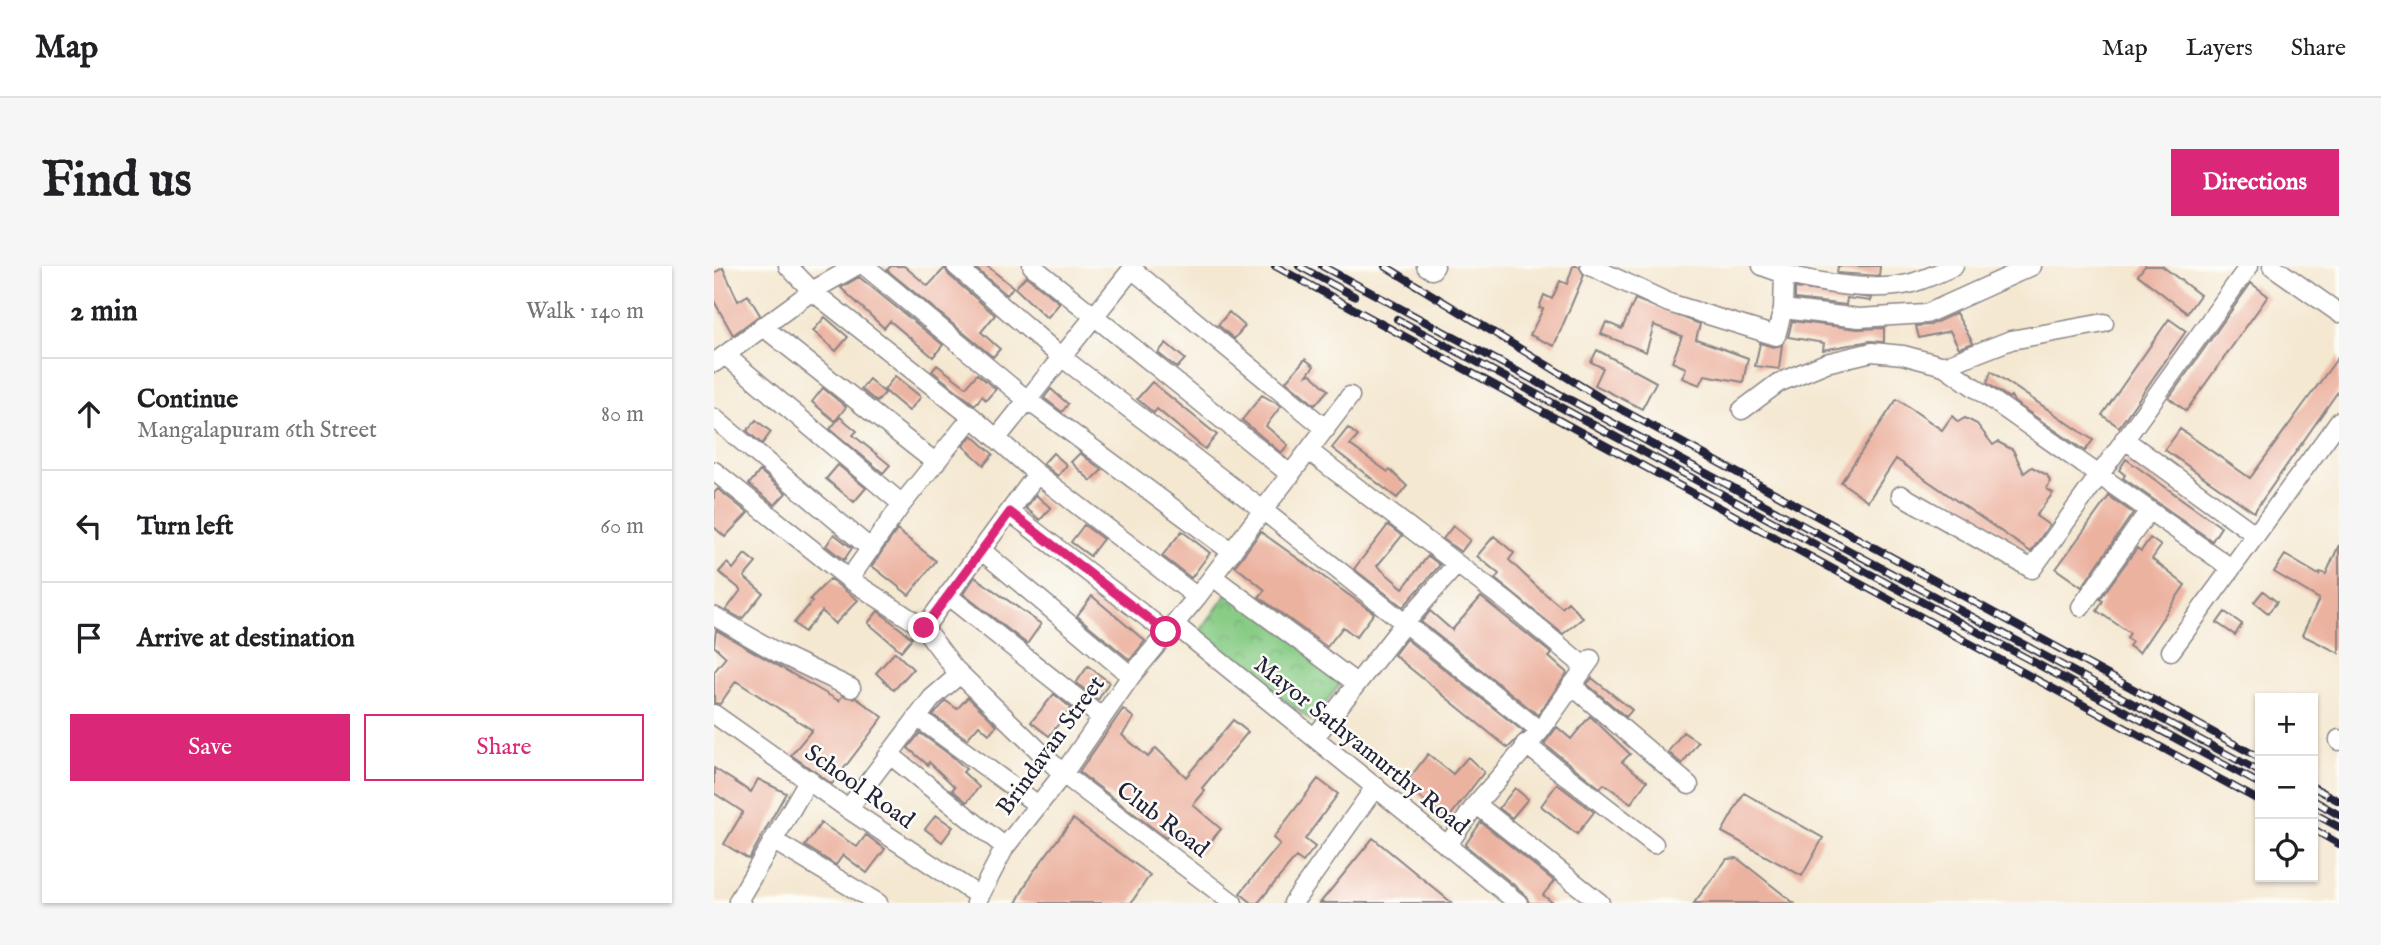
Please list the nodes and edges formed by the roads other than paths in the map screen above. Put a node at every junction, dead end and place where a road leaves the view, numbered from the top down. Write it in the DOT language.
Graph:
graph roads {
  1 [pos="788,266"];
  2 [pos="856,266"];
  3 [pos="865,266"];
  4 [pos="956,266"];
  5 [pos="1032,266"];
  6 [pos="1426,266"];
  7 [pos="1435,266"];
  8 [pos="1590,266"];
  9 [pos="1762,266"];
  10 [pos="1954,266"];
  11 [pos="2032,266"];
  12 [pos="2249,266"];
  13 [pos="2272,266"];
  14 [pos="1784,275"];
  15 [pos="812,291"];
  16 [pos="1783,309"];
  17 [pos="2339,313"];
  18 [pos="1094,314"];
  19 [pos="2104,323"];
  20 [pos="762,326"];
  21 [pos="1060,356"];
  22 [pos="720,359"];
  23 [pos="1944,366"];
  24 [pos="1350,396"];
  25 [pos="1026,399"];
  26 [pos="1742,410"];
  27 [pos="972,417"];
  28 [pos="714,418"];
  29 [pos="2339,421"];
  30 [pos="1326,429"];
  31 [pos="997,438"];
  32 [pos="2124,439"];
  33 [pos="1309,451"];
  34 [pos="936,463"];
  35 [pos="714,471"];
  36 [pos="1037,474"];
  37 [pos="2098,474"];
  38 [pos="1290,475"];
  39 [pos="1901,495"];
  40 [pos="902,504"];
  41 [pos="1264,511"];
  42 [pos="1010,512"];
  43 [pos="2148,512"];
  44 [pos="2256,535"];
  45 [pos="871,550"];
  46 [pos="981,550"];
  47 [pos="1232,552"];
  48 [pos="1457,565"];
  49 [pos="2231,568"];
  50 [pos="1213,577"];
  51 [pos="849,579"];
  52 [pos="947,595"];
  53 [pos="1197,597"];
  54 [pos="2081,607"];
  55 [pos="714,616"];
  56 [pos="1403,625"];
  57 [pos="924,628"];
  58 [pos="1170,628"];
  59 [pos="2171,650"];
  60 [pos="960,674"];
  61 [pos="1131,676"];
  62 [pos="1356,684"];
  63 [pos="1571,685"];
  64 [pos="851,688"];
  65 [pos="714,714"];
  66 [pos="916,717"];
  67 [pos="1102,718"];
  68 [pos="1540,731"];
  69 [pos="1315,737"];
  70 [pos="1525,744"];
  71 [pos="890,754"];
  72 [pos="1063,774"];
  73 [pos="809,779"];
  74 [pos="1689,785"];
  75 [pos="1376,786"];
  76 [pos="1476,804"];
  77 [pos="1038,805"];
  78 [pos="848,809"];
  79 [pos="774,841"];
  80 [pos="1654,844"];
  81 [pos="1447,845"];
  82 [pos="1005,846"];
  83 [pos="978,900"];
  84 [pos="741,903"];
  85 [pos="878,903"];
  86 [pos="1233,903"];
  87 [pos="1293,903"];
  88 [pos="1518,903"];
  89 [pos="1600,903"];
  1 -- 15 [label="street"];
  2 -- 15 [label="street"];
  3 -- 25 [label="street"];
  4 -- 21 [label="street"];
  5 -- 18 [label="street"];
  6 -- 7 [label="street"];
  8 -- 16 [label="street"];
  9 -- 14 [label="street"];
  10 -- 14 [label="street"];
  11 -- 16 [label="street"];
  12 -- 32 [label="street"];
  13 -- 17 [label="street"];
  14 -- 16 [label="street"];
  15 -- 20 [label="street"];
  15 -- 27 [label="street"];
  18 -- 21 [label="street"];
  18 -- 30 [label="street"];
  18 -- 38 [label="street"];
  19 -- 23 [label="street"];
  20 -- 22 [label="street"];
  20 -- 34 [label="street"];
  21 -- 25 [label="street"];
  21 -- 41 [label="street"];
  22 -- 40 [label="street"];
  23 -- 26 [label="street"];
  23 -- 37 [label="street"];
  24 -- 30 [label="street, Brindavan Street"];
  25 -- 31 [label="street"];
  25 -- 47 [label="street"];
  27 -- 31 [label="street"];
  27 -- 34 [label="street"];
  28 -- 45 [label="street"];
  29 -- 44 [label="street"];
  30 -- 33 [label="street, Brindavan Street"];
  31 -- 36 [label="street"];
  32 -- 37 [label="street"];
  32 -- 44 [label="street"];
  33 -- 38 [label="street, Brindavan Street"];
  33 -- 48 [label="street"];
  34 -- 40 [label="street"];
  35 -- 51 [label="street, Club Road"];
  36 -- 42 [label="street"];
  36 -- 53 [label="street"];
  37 -- 39 [label="street"];
  37 -- 43 [label="street"];
  38 -- 41 [label="street, Brindavan Street"];
  40 -- 45 [label="street"];
  41 -- 47 [label="street, Brindavan Street"];
  41 -- 56 [label="street"];
  42 -- 46 [label="street"];
  42 -- 58 [label="street, Mayor Sathyamurthy Road"];
  43 -- 49 [label="street"];
  43 -- 54 [label="street"];
  44 -- 49 [label="street"];
  45 -- 51 [label="street"];
  46 -- 52 [label="street"];
  46 -- 61 [label="street"];
  47 -- 50 [label="street, Brindavan Street"];
  48 -- 56 [label="street"];
  48 -- 63 [label="street"];
  49 -- 59 [label="street"];
  50 -- 53 [label="street, Brindavan Street"];
  50 -- 62 [label="street"];
  51 -- 57 [label="street, Club Road"];
  52 -- 57 [label="street"];
  52 -- 67 [label="street"];
  53 -- 58 [label="street, Brindavan Street"];
  55 -- 64 [label="street"];
  56 -- 62 [label="street"];
  56 -- 68 [label="street"];
  57 -- 60 [label="street, Club Road"];
  58 -- 61 [label="street, Brindavan Street"];
  58 -- 69 [label="street, Mayor Sathyamurthy Road"];
  60 -- 66 [label="street"];
  60 -- 72 [label="street, Club Road"];
  61 -- 67 [label="street, Brindavan Street"];
  62 -- 69 [label="street"];
  63 -- 68 [label="street"];
  63 -- 74 [label="street"];
  65 -- 73 [label="street, School Road"];
  66 -- 71 [label="street"];
  66 -- 77 [label="street"];
  67 -- 72 [label="street, Brindavan Street"];
  68 -- 70 [label="street"];
  69 -- 75 [label="street, Mayor Sathyamurthy Road"];
  70 -- 76 [label="street"];
  70 -- 80 [label="street"];
  71 -- 78 [label="street"];
  71 -- 82 [label="street"];
  72 -- 77 [label="street, Brindavan Street"];
  72 -- 86 [label="street, Club Road"];
  73 -- 78 [label="street, School Road"];
  73 -- 79 [label="street"];
  75 -- 81 [label="street, Mayor Sathyamurthy Road"];
  75 -- 87 [label="street"];
  76 -- 81 [label="street"];
  76 -- 89 [label="street"];
  77 -- 82 [label="street, Brindavan Street"];
  78 -- 83 [label="street, School Road"];
  79 -- 84 [label="street"];
  79 -- 85 [label="street"];
  81 -- 88 [label="street, Mayor Sathyamurthy Road"];
  82 -- 83 [label="street, Brindavan Street"];
}
